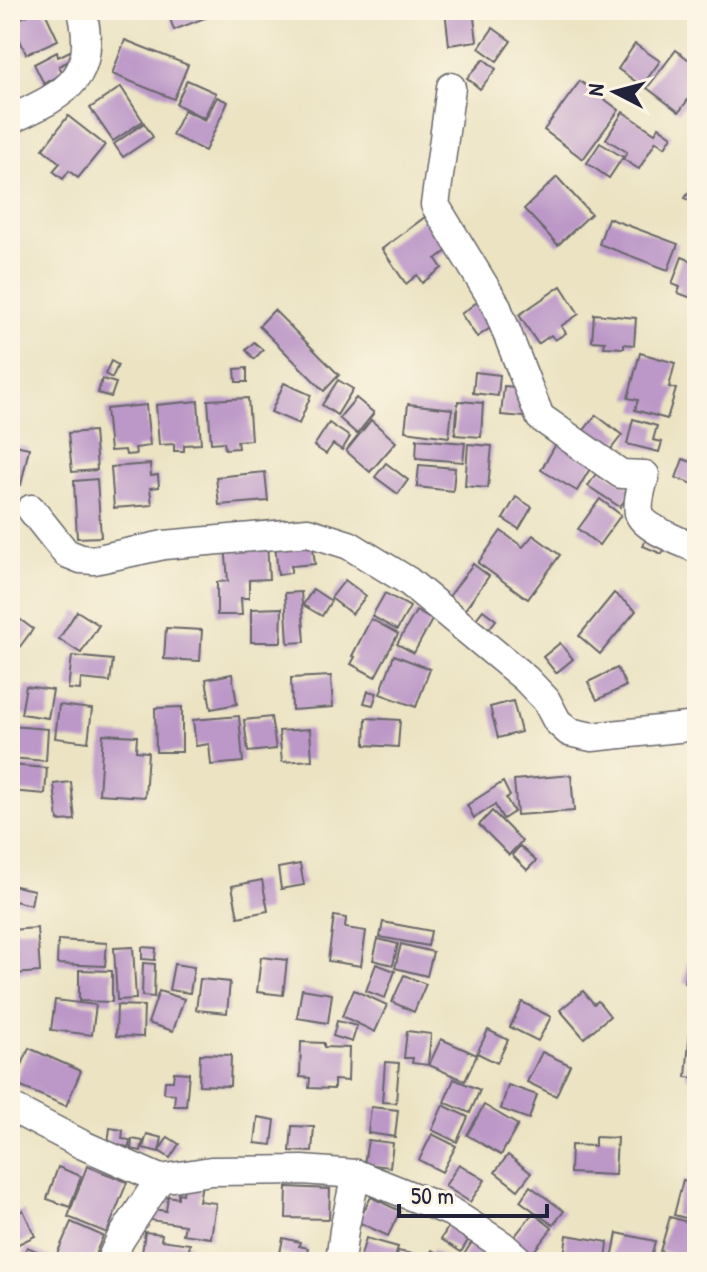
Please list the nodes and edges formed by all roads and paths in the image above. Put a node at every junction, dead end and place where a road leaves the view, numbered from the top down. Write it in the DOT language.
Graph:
graph roads {
  1 [pos="82,10"];
  2 [pos="451,87"];
  3 [pos="10,120"];
  4 [pos="31,509"];
  5 [pos="697,549"];
  6 [pos="697,726"];
  7 [pos="10,1107"];
  8 [pos="356,1174"];
  9 [pos="160,1179"];
  10 [pos="110,1262"];
  11 [pos="340,1262"];
  12 [pos="521,1262"];
  1 -- 3 [label="street"];
  2 -- 5 [label="street"];
  4 -- 6 [label="street"];
  7 -- 9 [label="street"];
  8 -- 9 [label="street"];
  8 -- 11 [label="street"];
  8 -- 12 [label="street"];
  9 -- 10 [label="street"];
}
